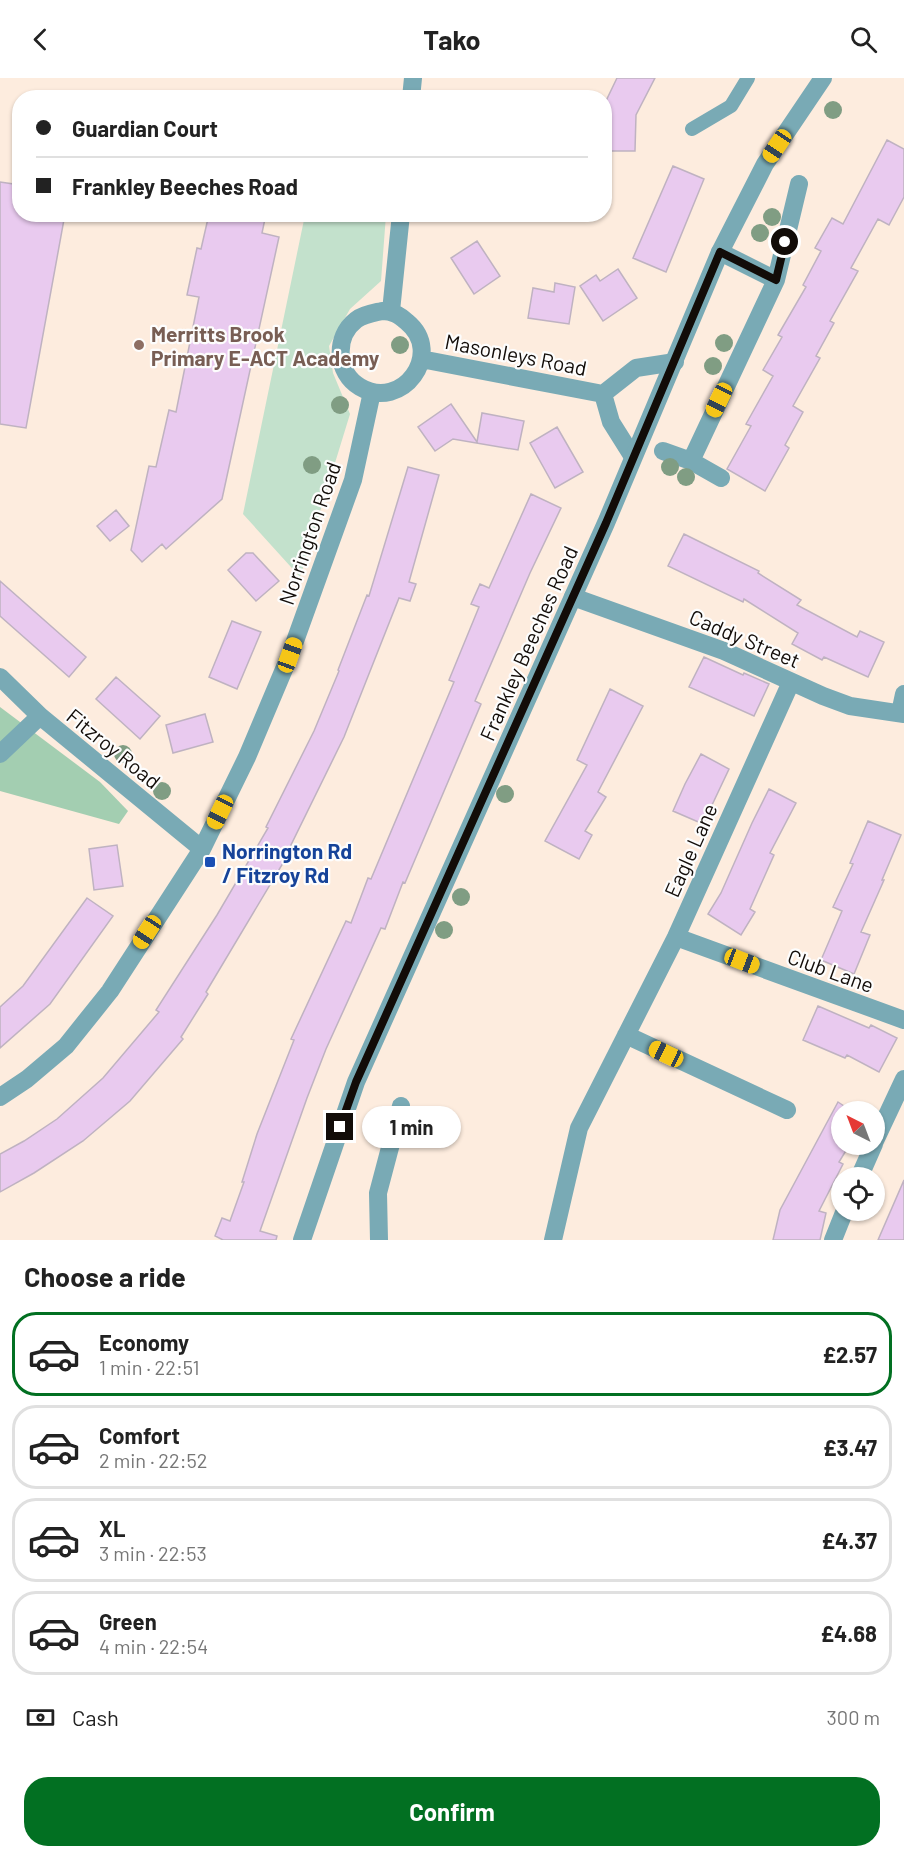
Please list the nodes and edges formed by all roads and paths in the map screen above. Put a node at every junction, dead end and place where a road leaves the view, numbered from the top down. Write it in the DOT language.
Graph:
graph roads {
  1 [pos="748,78"];
  2 [pos="823,78"];
  3 [pos="692,129"];
  4 [pos="799,184"];
  5 [pos="400,222"];
  6 [pos="720,252"];
  7 [pos="776,280"];
  8 [pos="391,311"];
  9 [pos="421,359"];
  10 [pos="675,362"];
  11 [pos="372,392"];
  12 [pos="603,394"];
  13 [pos="663,451"];
  14 [pos="633,457"];
  15 [pos="691,461"];
  16 [pos="721,477"];
  17 [pos="573,597"];
  18 [pos="0,677"];
  19 [pos="791,681"];
  20 [pos="904,694"];
  21 [pos="902,714"];
  22 [pos="40,716"];
  23 [pos="0,754"];
  24 [pos="202,849"];
  25 [pos="676,937"];
  26 [pos="904,1020"];
  27 [pos="626,1035"];
  28 [pos="904,1079"];
  29 [pos="0,1097"];
  30 [pos="401,1106"];
  31 [pos="788,1110"];
  32 [pos="885,1120"];
  33 [pos="841,1221"];
  34 [pos="302,1240"];
  35 [pos="379,1240"];
  36 [pos="554,1240"];
  37 [pos="833,1240"];
  1 -- 3 [label="lane"];
  2 -- 6 [label="street, Frankley Beeches Road"];
  4 -- 7 [label="street"];
  5 -- 8 [label="street"];
  6 -- 7 [label="street"];
  6 -- 10 [label="street, Frankley Beeches Road"];
  7 -- 15 [label="street"];
  8 -- 9 [label="street"];
  8 -- 11 [label="street"];
  9 -- 11 [label="street"];
  9 -- 12 [label="street, Masonleys Road"];
  10 -- 12 [label="street, Masonleys Road"];
  10 -- 14 [label="street, Frankley Beeches Road"];
  11 -- 24 [label="street, Norrington Road"];
  12 -- 14 [label="street, Masonleys Road"];
  13 -- 15 [label="street"];
  14 -- 17 [label="street, Frankley Beeches Road"];
  15 -- 16 [label="street"];
  17 -- 19 [label="street, Caddy Street"];
  17 -- 34 [label="street, Frankley Beeches Road"];
  18 -- 22 [label="street, Fitzroy Road"];
  19 -- 21 [label="street, Caddy Street"];
  19 -- 25 [label="street, Eagle Lane"];
  20 -- 21 [label="street"];
  22 -- 23 [label="street"];
  22 -- 24 [label="street, Fitzroy Road"];
  24 -- 29 [label="street, Norrington Road"];
  25 -- 26 [label="street, Club Lane"];
  25 -- 27 [label="street, Eagle Lane"];
  27 -- 31 [label="street"];
  27 -- 36 [label="street, Eagle Lane"];
  28 -- 32 [label="street"];
  30 -- 35 [label="street"];
  33 -- 37 [label="street"];
}
